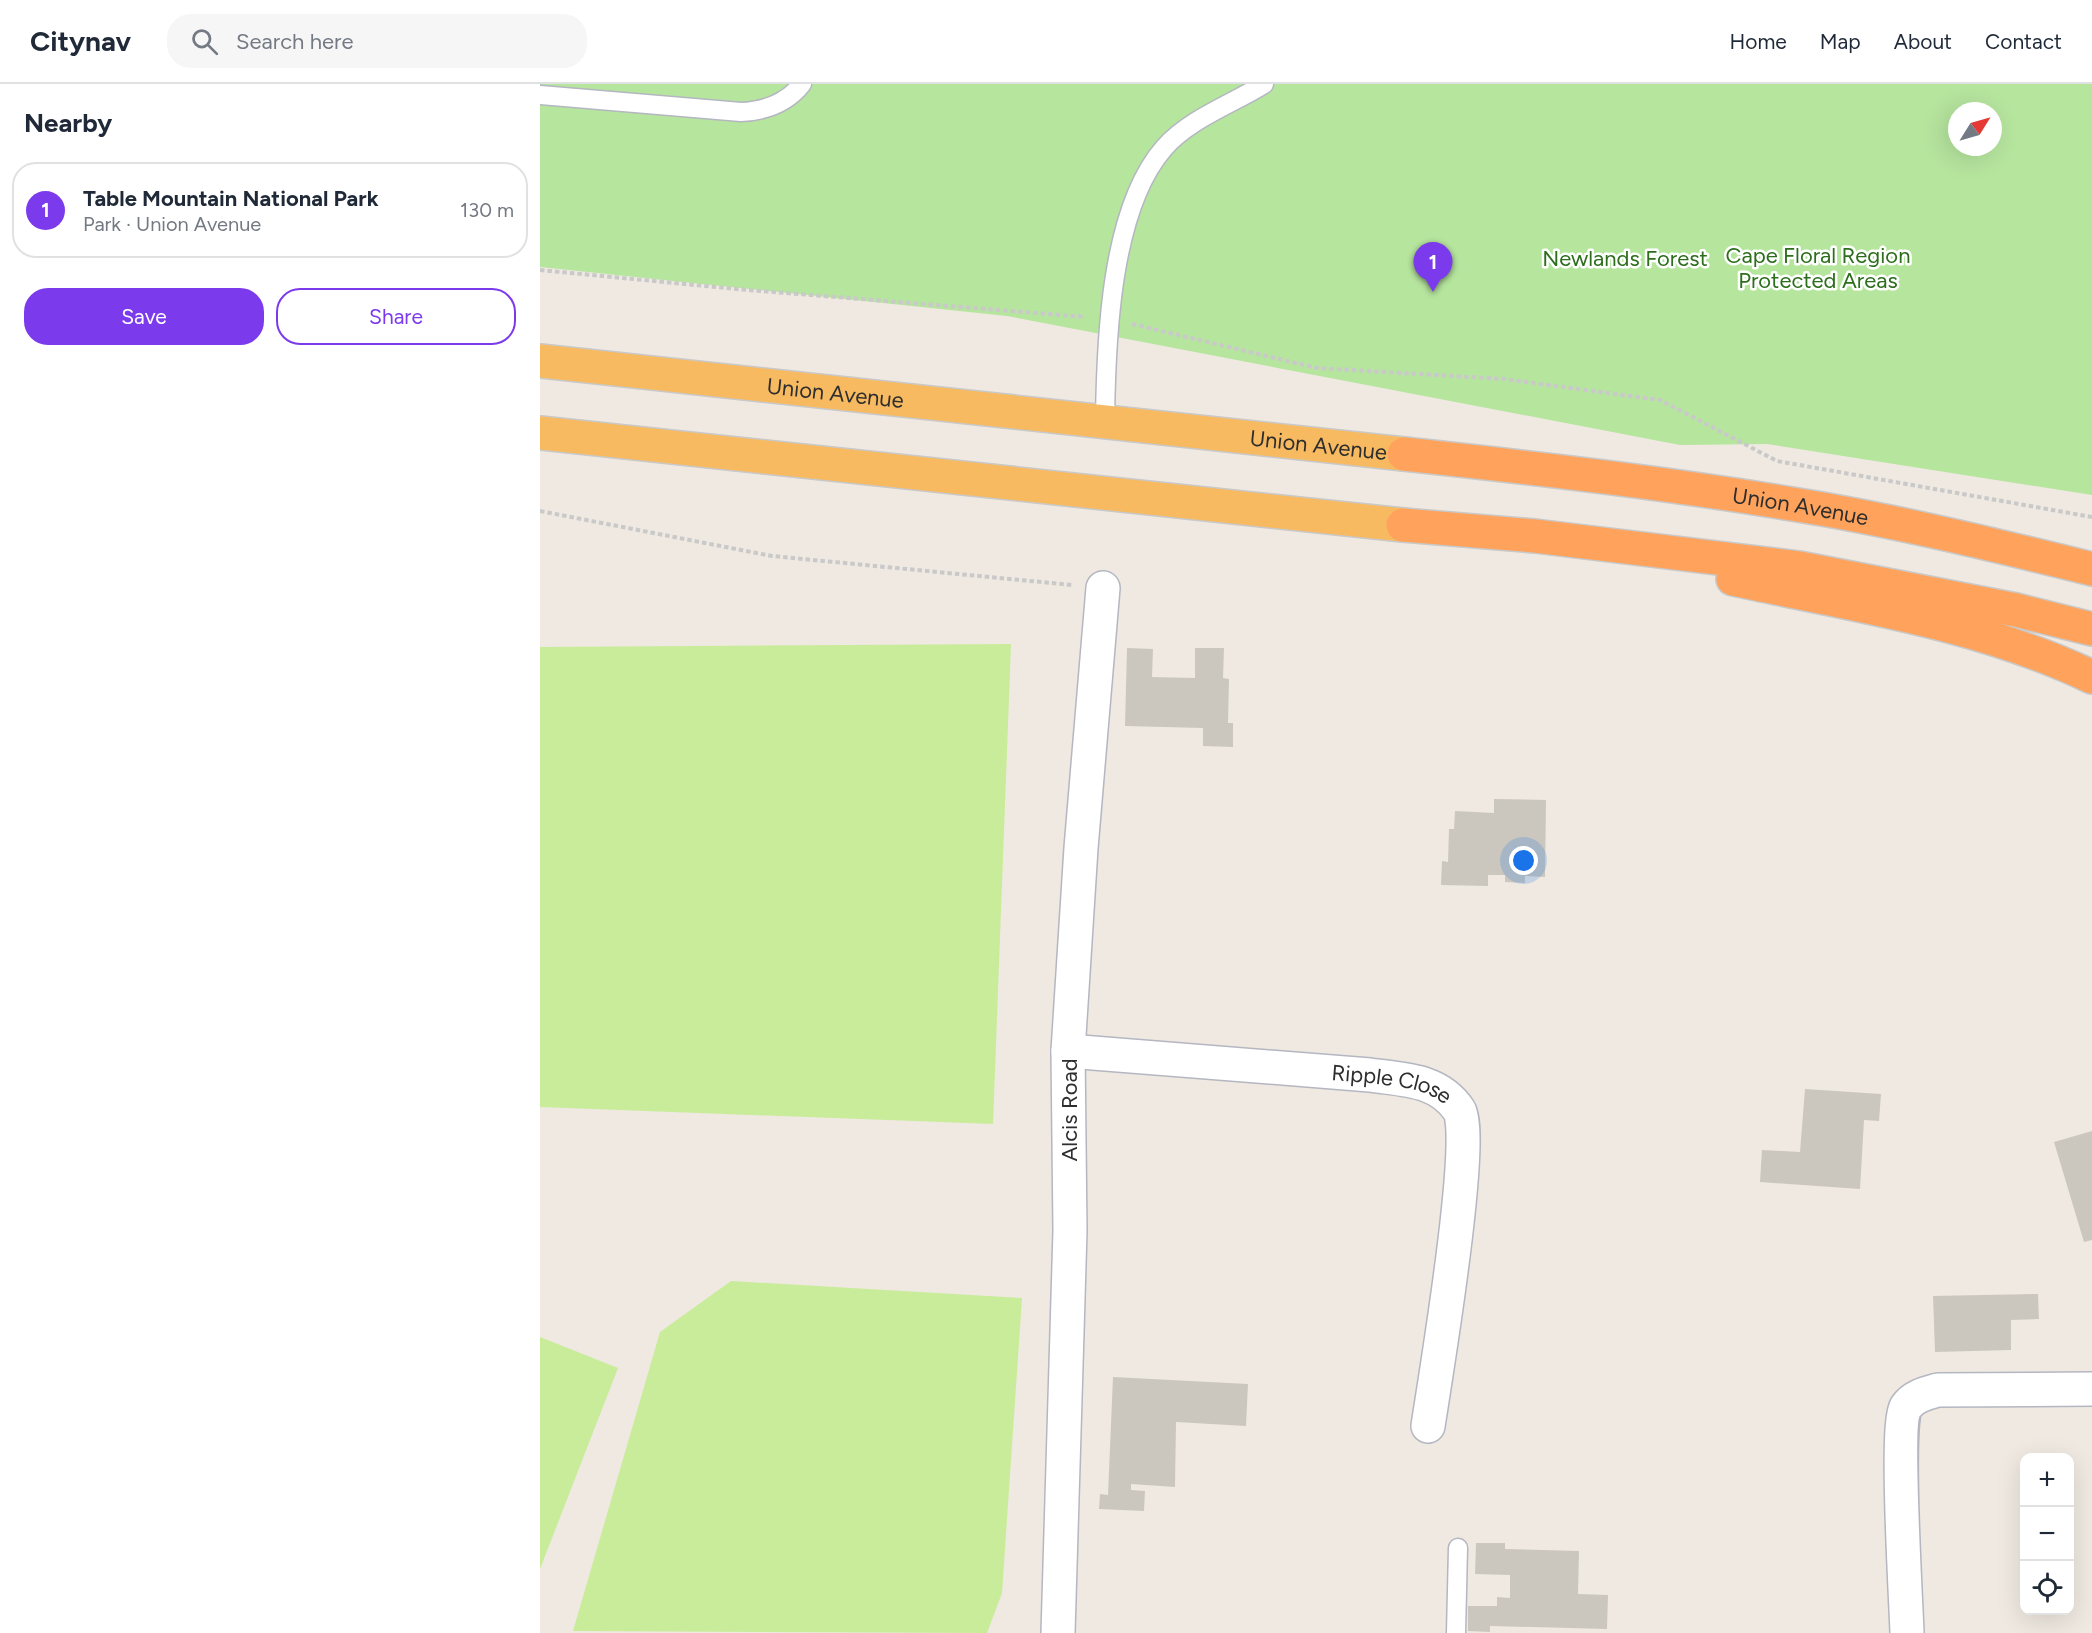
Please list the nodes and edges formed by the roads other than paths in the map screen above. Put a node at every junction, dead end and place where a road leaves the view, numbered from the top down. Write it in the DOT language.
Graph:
graph roads {
  1 [pos="802,84"];
  2 [pos="1264,84"];
  3 [pos="540,95"];
  4 [pos="540,361"];
  5 [pos="1105,421"];
  6 [pos="540,433"];
  7 [pos="1535,536"];
  8 [pos="2092,569"];
  9 [pos="1102,588"];
  10 [pos="2092,629"];
  11 [pos="2092,677"];
  12 [pos="1068,1051"];
  13 [pos="2092,1389"];
  14 [pos="1428,1426"];
  15 [pos="1458,1548"];
  16 [pos="1058,1633"];
  17 [pos="1456,1633"];
  18 [pos="1907,1633"];
  1 -- 3 [label="lane"];
  2 -- 5 [label="lane"];
  4 -- 5 [label="highway, Union Avenue"];
  5 -- 8 [label="highway, Union Avenue"];
  6 -- 7 [label="highway"];
  7 -- 10 [label="highway"];
  7 -- 11 [label="highway"];
  9 -- 12 [label="street, Alcis Road"];
  12 -- 14 [label="street, Ripple Close"];
  12 -- 16 [label="street, Alcis Road"];
  13 -- 18 [label="street"];
  15 -- 17 [label="lane"];
}
